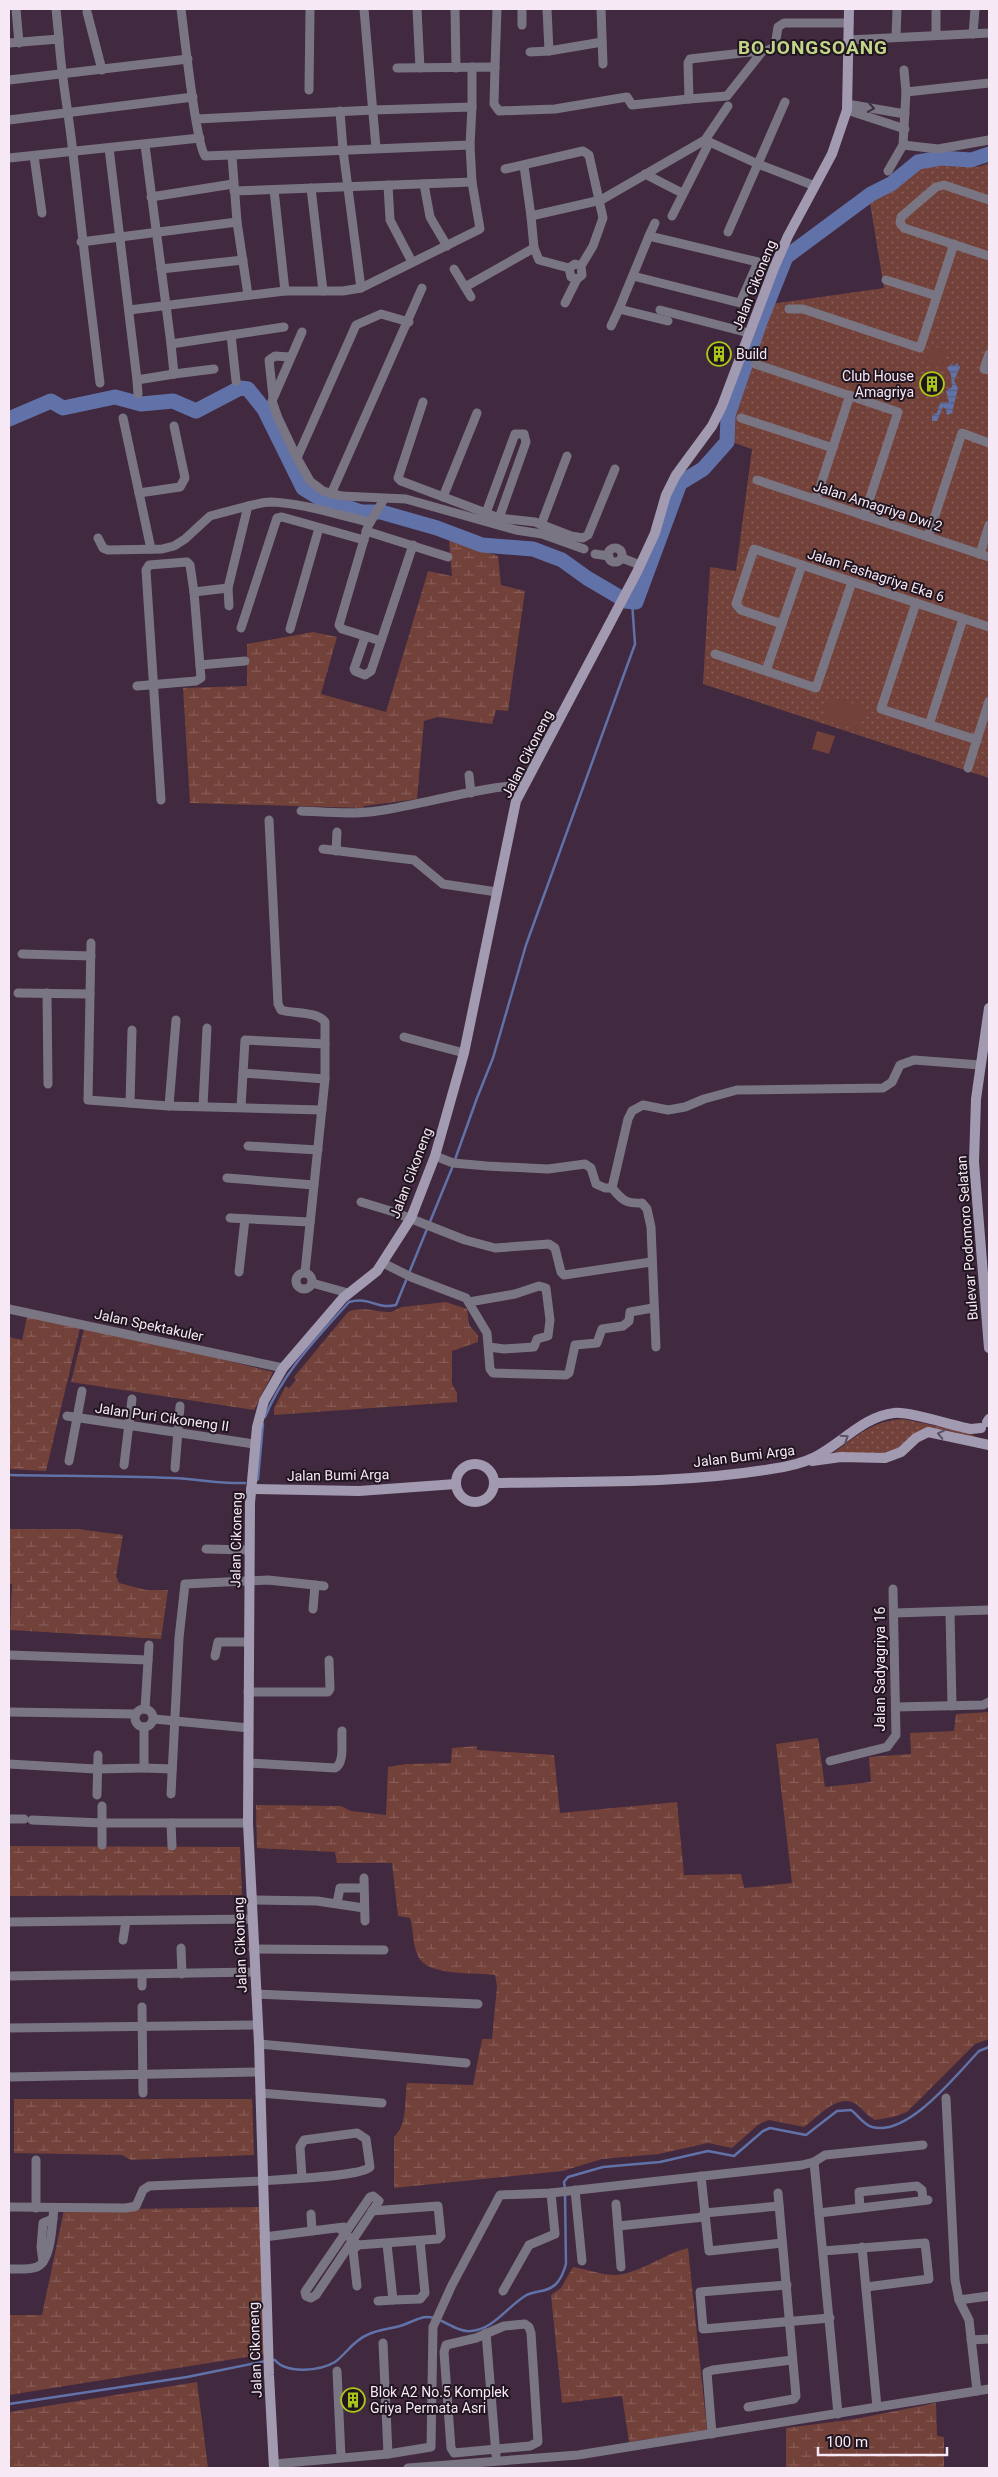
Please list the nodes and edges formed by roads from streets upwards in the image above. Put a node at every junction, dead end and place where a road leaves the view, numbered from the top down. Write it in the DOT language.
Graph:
graph roads {
  1 [pos="16,9"];
  2 [pos="56,9"];
  3 [pos="181,9"];
  4 [pos="310,9"];
  5 [pos="364,9"];
  6 [pos="417,9"];
  7 [pos="455,9"];
  8 [pos="497,9"];
  9 [pos="522,9"];
  10 [pos="547,9"];
  11 [pos="601,9"];
  12 [pos="849,9"];
  13 [pos="897,9"];
  14 [pos="936,9"];
  15 [pos="975,9"];
  16 [pos="87,12"];
  17 [pos="849,24"];
  18 [pos="522,25"];
  19 [pos="989,33"];
  20 [pos="974,34"];
  21 [pos="936,36"];
  22 [pos="896,37"];
  23 [pos="60,39"];
  24 [pos="848,40"];
  25 [pos="602,42"];
  26 [pos="9,43"];
  27 [pos="19,43"];
  28 [pos="549,51"];
  29 [pos="530,52"];
  30 [pos="761,53"];
  31 [pos="188,59"];
  32 [pos="603,64"];
  33 [pos="472,67"];
  34 [pos="495,67"];
  35 [pos="397,68"];
  36 [pos="420,68"];
  37 [pos="456,68"];
  38 [pos="102,70"];
  39 [pos="904,70"];
  40 [pos="61,75"];
  41 [pos="9,80"];
  42 [pos="989,83"];
  43 [pos="309,90"];
  44 [pos="906,92"];
  45 [pos="193,97"];
  46 [pos="689,98"];
  47 [pos="785,102"];
  48 [pos="728,106"];
  49 [pos="472,107"];
  50 [pos="847,107"];
  51 [pos="373,110"];
  52 [pos="340,111"];
  53 [pos="68,112"];
  54 [pos="905,114"];
  55 [pos="197,119"];
  56 [pos="9,120"];
  57 [pos="905,129"];
  58 [pos="200,138"];
  59 [pos="989,140"];
  60 [pos="707,141"];
  61 [pos="145,144"];
  62 [pos="470,144"];
  63 [pos="903,145"];
  64 [pos="108,148"];
  65 [pos="376,148"];
  66 [pos="343,150"];
  67 [pos="72,152"];
  68 [pos="34,156"];
  69 [pos="232,156"];
  70 [pos="9,158"];
  71 [pos="758,164"];
  72 [pos="524,166"];
  73 [pos="505,169"];
  74 [pos="888,171"];
  75 [pos="645,174"];
  76 [pos="472,182"];
  77 [pos="424,184"];
  78 [pos="388,185"];
  79 [pos="815,186"];
  80 [pos="348,187"];
  81 [pos="233,188"];
  82 [pos="312,188"];
  83 [pos="274,190"];
  84 [pos="682,193"];
  85 [pos="151,197"];
  86 [pos="601,200"];
  87 [pos="989,200"];
  88 [pos="42,213"];
  89 [pos="531,216"];
  90 [pos="672,216"];
  91 [pos="237,222"];
  92 [pos="655,223"];
  93 [pos="728,232"];
  94 [pos="156,233"];
  95 [pos="649,236"];
  96 [pos="120,237"];
  97 [pos="82,242"];
  98 [pos="954,244"];
  99 [pos="446,246"];
  100 [pos="534,248"];
  101 [pos="989,256"];
  102 [pos="243,260"];
  103 [pos="412,262"];
  104 [pos="758,262"];
  105 [pos="581,266"];
  106 [pos="570,268"];
  107 [pos="774,268"];
  108 [pos="161,269"];
  109 [pos="454,269"];
  110 [pos="633,276"];
  111 [pos="577,279"];
  112 [pos="886,280"];
  113 [pos="465,287"];
  114 [pos="361,288"];
  115 [pos="422,288"];
  116 [pos="285,291"];
  117 [pos="323,291"];
  118 [pos="248,295"];
  119 [pos="937,296"];
  120 [pos="471,297"];
  121 [pos="565,303"];
  122 [pos="164,305"];
  123 [pos="619,309"];
  124 [pos="789,309"];
  125 [pos="129,310"];
  126 [pos="660,310"];
  127 [pos="668,321"];
  128 [pos="409,322"];
  129 [pos="611,326"];
  130 [pos="284,328"];
  131 [pos="302,332"];
  132 [pos="749,332"];
  133 [pos="231,335"];
  134 [pos="171,344"];
  135 [pos="989,354"];
  136 [pos="290,356"];
  137 [pos="755,364"];
  138 [pos="214,369"];
  139 [pos="987,369"];
  140 [pos="174,374"];
  141 [pos="136,380"];
  142 [pos="236,381"];
  143 [pos="100,383"];
  144 [pos="138,394"];
  145 [pos="850,395"];
  146 [pos="273,397"];
  147 [pos="423,402"];
  148 [pos="477,413"];
  149 [pos="123,418"];
  150 [pos="741,418"];
  151 [pos="174,426"];
  152 [pos="989,442"];
  153 [pos="833,448"];
  154 [pos="567,456"];
  155 [pos="297,458"];
  156 [pos="615,469"];
  157 [pos="757,480"];
  158 [pos="139,493"];
  159 [pos="331,494"];
  160 [pos="443,497"];
  161 [pos="384,499"];
  162 [pos="816,499"];
  163 [pos="248,506"];
  164 [pos="864,516"];
  165 [pos="492,517"];
  166 [pos="370,524"];
  167 [pos="541,525"];
  168 [pos="989,525"];
  169 [pos="319,528"];
  170 [pos="928,537"];
  171 [pos="98,538"];
  172 [pos="413,545"];
  173 [pos="151,549"];
  174 [pos="584,549"];
  175 [pos="595,554"];
  176 [pos="980,554"];
  177 [pos="448,557"];
  178 [pos="989,557"];
  179 [pos="640,565"];
  180 [pos="802,565"];
  181 [pos="852,582"];
  182 [pos="228,588"];
  183 [pos="194,592"];
  184 [pos="916,603"];
  185 [pos="229,606"];
  186 [pos="963,619"];
  187 [pos="782,624"];
  188 [pos="989,627"];
  189 [pos="241,628"];
  190 [pos="290,629"];
  191 [pos="365,637"];
  192 [pos="381,641"];
  193 [pos="715,654"];
  194 [pos="244,661"];
  195 [pos="200,666"];
  196 [pos="766,671"];
  197 [pos="155,684"];
  198 [pos="137,686"];
  199 [pos="989,701"];
  200 [pos="929,724"];
  201 [pos="977,740"];
  202 [pos="968,768"];
  203 [pos="469,775"];
  204 [pos="522,787"];
  205 [pos="471,793"];
  206 [pos="161,800"];
  207 [pos="301,811"];
  208 [pos="269,820"];
  209 [pos="337,832"];
  210 [pos="323,849"];
  211 [pos="336,851"];
  212 [pos="497,892"];
  213 [pos="91,943"];
  214 [pos="22,954"];
  215 [pos="91,956"];
  216 [pos="18,993"];
  217 [pos="47,993"];
  218 [pos="90,994"];
  219 [pos="989,1008"];
  220 [pos="176,1020"];
  221 [pos="208,1028"];
  222 [pos="132,1030"];
  223 [pos="404,1037"];
  224 [pos="326,1044"];
  225 [pos="464,1053"];
  226 [pos="980,1065"];
  227 [pos="243,1074"];
  228 [pos="325,1079"];
  229 [pos="48,1084"];
  230 [pos="130,1103"];
  231 [pos="169,1106"];
  232 [pos="203,1106"];
  233 [pos="241,1107"];
  234 [pos="322,1110"];
  235 [pos="248,1146"];
  236 [pos="318,1150"];
  237 [pos="434,1156"];
  238 [pos="228,1178"];
  239 [pos="314,1185"];
  240 [pos="612,1188"];
  241 [pos="361,1202"];
  242 [pos="230,1218"];
  243 [pos="411,1218"];
  244 [pos="245,1219"];
  245 [pos="310,1222"];
  246 [pos="651,1262"];
  247 [pos="383,1263"];
  248 [pos="239,1272"];
  249 [pos="305,1272"];
  250 [pos="312,1283"];
  251 [pos="348,1293"];
  252 [pos="469,1302"];
  253 [pos="653,1308"];
  254 [pos="9,1309"];
  255 [pos="489,1347"];
  256 [pos="656,1347"];
  257 [pos="989,1348"];
  258 [pos="283,1368"];
  259 [pos="82,1391"];
  260 [pos="132,1399"];
  261 [pos="180,1406"];
  262 [pos="72,1417"];
  263 [pos="987,1422"];
  264 [pos="127,1427"];
  265 [pos="178,1434"];
  266 [pos="254,1444"];
  267 [pos="989,1445"];
  268 [pos="70,1461"];
  269 [pos="803,1462"];
  270 [pos="124,1465"];
  271 [pos="175,1468"];
  272 [pos="494,1483"];
  273 [pos="456,1484"];
  274 [pos="251,1489"];
  275 [pos="206,1549"];
  276 [pos="250,1550"];
  277 [pos="250,1581"];
  278 [pos="893,1589"];
  279 [pos="313,1609"];
  280 [pos="989,1610"];
  281 [pos="950,1612"];
  282 [pos="894,1613"];
  283 [pos="248,1642"];
  284 [pos="149,1645"];
  285 [pos="9,1655"];
  286 [pos="215,1656"];
  287 [pos="148,1660"];
  288 [pos="329,1660"];
  289 [pos="248,1692"];
  290 [pos="989,1702"];
  291 [pos="952,1706"];
  292 [pos="896,1708"];
  293 [pos="145,1709"];
  294 [pos="9,1712"];
  295 [pos="136,1714"];
  296 [pos="154,1719"];
  297 [pos="176,1720"];
  298 [pos="144,1727"];
  299 [pos="249,1728"];
  300 [pos="342,1731"];
  301 [pos="98,1755"];
  302 [pos="830,1761"];
  303 [pos="248,1763"];
  304 [pos="9,1764"];
  305 [pos="144,1768"];
  306 [pos="96,1769"];
  307 [pos="172,1769"];
  308 [pos="171,1794"];
  309 [pos="97,1795"];
  310 [pos="102,1806"];
  311 [pos="9,1818"];
  312 [pos="171,1822"];
  313 [pos="102,1823"];
  314 [pos="248,1823"];
  315 [pos="102,1845"];
  316 [pos="172,1846"];
  317 [pos="364,1878"];
  318 [pos="362,1888"];
  319 [pos="252,1900"];
  320 [pos="337,1904"];
  321 [pos="364,1908"];
  322 [pos="252,1919"];
  323 [pos="126,1921"];
  324 [pos="9,1922"];
  325 [pos="365,1922"];
  326 [pos="123,1940"];
  327 [pos="181,1948"];
  328 [pos="253,1949"];
  329 [pos="384,1950"];
  330 [pos="255,1972"];
  331 [pos="182,1974"];
  332 [pos="142,1975"];
  333 [pos="9,1976"];
  334 [pos="142,1986"];
  335 [pos="256,1994"];
  336 [pos="478,2004"];
  337 [pos="142,2007"];
  338 [pos="257,2025"];
  339 [pos="143,2026"];
  340 [pos="9,2028"];
  341 [pos="259,2044"];
  342 [pos="466,2063"];
  343 [pos="259,2072"];
  344 [pos="144,2074"];
  345 [pos="9,2077"];
  346 [pos="143,2093"];
  347 [pos="260,2093"];
  348 [pos="946,2098"];
  349 [pos="382,2103"];
  350 [pos="923,2145"];
  351 [pos="36,2160"];
  352 [pos="814,2162"];
  353 [pos="701,2176"];
  354 [pos="302,2178"];
  355 [pos="262,2181"];
  356 [pos="569,2190"];
  357 [pos="551,2193"];
  358 [pos="778,2193"];
  359 [pos="616,2204"];
  360 [pos="779,2206"];
  361 [pos="9,2207"];
  362 [pos="36,2208"];
  363 [pos="54,2208"];
  364 [pos="860,2208"];
  365 [pos="372,2211"];
  366 [pos="819,2213"];
  367 [pos="311,2214"];
  368 [pos="704,2215"];
  369 [pos="362,2226"];
  370 [pos="618,2226"];
  371 [pos="346,2229"];
  372 [pos="312,2231"];
  373 [pos="264,2237"];
  374 [pos="420,2241"];
  375 [pos="356,2243"];
  376 [pos="782,2243"];
  377 [pos="387,2244"];
  378 [pos="862,2247"];
  379 [pos="823,2251"];
  380 [pos="582,2261"];
  381 [pos="621,2267"];
  382 [pos="9,2269"];
  383 [pos="787,2285"];
  384 [pos="357,2286"];
  385 [pos="866,2287"];
  386 [pos="503,2291"];
  387 [pos="989,2296"];
  388 [pos="393,2300"];
  389 [pos="959,2300"];
  390 [pos="378,2301"];
  391 [pos="830,2318"];
  392 [pos="790,2322"];
  393 [pos="486,2333"];
  394 [pos="989,2339"];
  395 [pos="971,2340"];
  396 [pos="383,2343"];
  397 [pos="792,2360"];
  398 [pos="337,2371"];
  399 [pos="989,2389"];
  400 [pos="976,2391"];
  401 [pos="748,2407"];
  402 [pos="877,2407"];
  403 [pos="838,2414"];
  404 [pos="712,2434"];
  405 [pos="495,2449"];
  406 [pos="388,2454"];
  407 [pos="341,2457"];
  408 [pos="496,2461"];
  409 [pos="274,2466"];
  410 [pos="408,2468"];
  1 -- 27 [label="street"];
  2 -- 23 [label="street"];
  3 -- 31 [label="street"];
  4 -- 43 [label="street"];
  5 -- 51 [label="street"];
  6 -- 36 [label="street"];
  7 -- 37 [label="street"];
  8 -- 34 [label="street"];
  9 -- 18 [label="street"];
  10 -- 28 [label="street"];
  11 -- 25 [label="street"];
  12 -- 17 [label="street, Jalan Cikoneng"];
  13 -- 22 [label="street"];
  14 -- 21 [label="street"];
  15 -- 20 [label="street"];
  16 -- 38 [label="street"];
  17 -- 24 [label="street, Jalan Cikoneng"];
  17 -- 30 [label="street"];
  19 -- 20 [label="street"];
  20 -- 21 [label="street"];
  21 -- 22 [label="street"];
  22 -- 24 [label="street"];
  23 -- 27 [label="street"];
  23 -- 40 [label="street"];
  24 -- 50 [label="street, Jalan Cikoneng"];
  25 -- 28 [label="street"];
  25 -- 32 [label="street"];
  26 -- 27 [label="street"];
  28 -- 29 [label="street"];
  30 -- 46 [label="street"];
  30 -- 46 [label="street"];
  31 -- 38 [label="street"];
  31 -- 45 [label="street"];
  33 -- 34 [label="street"];
  33 -- 37 [label="street"];
  33 -- 49 [label="street"];
  34 -- 46 [label="street"];
  35 -- 36 [label="street"];
  36 -- 37 [label="street"];
  38 -- 40 [label="street"];
  39 -- 44 [label="street"];
  40 -- 41 [label="street"];
  40 -- 53 [label="street"];
  42 -- 44 [label="street"];
  44 -- 54 [label="street"];
  45 -- 53 [label="street"];
  45 -- 55 [label="street"];
  47 -- 71 [label="street"];
  48 -- 60 [label="street"];
  49 -- 51 [label="street"];
  49 -- 62 [label="street"];
  50 -- 54 [label="street, one-way"];
  50 -- 57 [label="street"];
  50 -- 79 [label="street, Jalan Cikoneng"];
  51 -- 52 [label="street"];
  51 -- 65 [label="street"];
  52 -- 55 [label="street"];
  52 -- 66 [label="street"];
  53 -- 56 [label="street"];
  53 -- 67 [label="street"];
  54 -- 57 [label="street"];
  55 -- 58 [label="street"];
  57 -- 63 [label="street"];
  58 -- 61 [label="street"];
  58 -- 69 [label="street"];
  59 -- 63 [label="street"];
  60 -- 71 [label="street"];
  60 -- 75 [label="street"];
  60 -- 84 [label="street"];
  61 -- 64 [label="street"];
  61 -- 85 [label="street"];
  62 -- 65 [label="street"];
  62 -- 76 [label="street"];
  63 -- 74 [label="street"];
  64 -- 67 [label="street"];
  64 -- 96 [label="street"];
  65 -- 66 [label="street"];
  66 -- 69 [label="street"];
  66 -- 80 [label="street"];
  67 -- 68 [label="street"];
  67 -- 97 [label="street"];
  68 -- 70 [label="street"];
  68 -- 88 [label="street"];
  69 -- 81 [label="street"];
  71 -- 79 [label="street"];
  71 -- 93 [label="street"];
  72 -- 73 [label="street"];
  72 -- 86 [label="street"];
  72 -- 89 [label="street"];
  75 -- 84 [label="street"];
  75 -- 86 [label="street"];
  76 -- 77 [label="street"];
  76 -- 99 [label="street"];
  77 -- 78 [label="street"];
  77 -- 99 [label="street"];
  78 -- 80 [label="street"];
  78 -- 103 [label="street"];
  79 -- 107 [label="street, Jalan Cikoneng"];
  80 -- 82 [label="street"];
  80 -- 114 [label="street"];
  81 -- 83 [label="street"];
  81 -- 85 [label="street"];
  81 -- 91 [label="street"];
  82 -- 83 [label="street"];
  82 -- 117 [label="street"];
  83 -- 116 [label="street"];
  84 -- 90 [label="street"];
  85 -- 94 [label="street"];
  86 -- 89 [label="street"];
  86 -- 105 [label="street"];
  87 -- 98 [label="street"];
  89 -- 100 [label="street"];
  91 -- 94 [label="street"];
  91 -- 102 [label="street"];
  92 -- 95 [label="street"];
  94 -- 96 [label="street"];
  94 -- 108 [label="street"];
  95 -- 104 [label="street"];
  95 -- 110 [label="street"];
  96 -- 97 [label="street"];
  96 -- 125 [label="street"];
  97 -- 143 [label="street"];
  98 -- 101 [label="street"];
  98 -- 119 [label="street"];
  99 -- 103 [label="street"];
  100 -- 106 [label="street"];
  100 -- 113 [label="street"];
  102 -- 108 [label="street"];
  102 -- 118 [label="street"];
  103 -- 114 [label="street"];
  104 -- 107 [label="street"];
  104 -- 110 [label="street"];
  105 -- 106 [label="street"];
  105 -- 111 [label="street"];
  106 -- 111 [label="street"];
  107 -- 132 [label="street, Jalan Cikoneng"];
  108 -- 122 [label="street"];
  109 -- 113 [label="street"];
  110 -- 123 [label="street"];
  111 -- 121 [label="street"];
  112 -- 119 [label="street"];
  113 -- 120 [label="street"];
  114 -- 117 [label="street"];
  115 -- 128 [label="street"];
  116 -- 117 [label="street"];
  116 -- 118 [label="street"];
  118 -- 122 [label="street"];
  119 -- 124 [label="street"];
  122 -- 125 [label="street"];
  122 -- 134 [label="street"];
  123 -- 127 [label="street"];
  123 -- 129 [label="street"];
  125 -- 141 [label="street"];
  126 -- 132 [label="street"];
  128 -- 155 [label="street"];
  128 -- 159 [label="street"];
  130 -- 133 [label="street"];
  131 -- 136 [label="street"];
  132 -- 179 [label="street, Jalan Cikoneng"];
  133 -- 134 [label="street"];
  133 -- 142 [label="street"];
  134 -- 140 [label="street"];
  135 -- 139 [label="street"];
  136 -- 146 [label="street"];
  136 -- 146 [label="street"];
  137 -- 145 [label="street"];
  138 -- 140 [label="street"];
  140 -- 141 [label="street"];
  141 -- 144 [label="street"];
  145 -- 153 [label="street"];
  145 -- 164 [label="street"];
  146 -- 155 [label="street"];
  147 -- 160 [label="street"];
  148 -- 160 [label="street"];
  149 -- 158 [label="street"];
  150 -- 153 [label="street"];
  151 -- 158 [label="street"];
  152 -- 170 [label="street"];
  153 -- 162 [label="street"];
  154 -- 167 [label="street"];
  155 -- 159 [label="street"];
  156 -- 167 [label="street"];
  157 -- 162 [label="street, Jalan Amagriya Dwi 2"];
  158 -- 173 [label="street"];
  159 -- 161 [label="street"];
  160 -- 165 [label="street"];
  161 -- 165 [label="street"];
  161 -- 166 [label="street"];
  162 -- 164 [label="street, Jalan Amagriya Dwi 2"];
  163 -- 166 [label="street"];
  163 -- 173 [label="street"];
  163 -- 182 [label="street"];
  164 -- 170 [label="street, Jalan Amagriya Dwi 2"];
  165 -- 165 [label="street"];
  165 -- 167 [label="street"];
  165 -- 174 [label="street"];
  166 -- 169 [label="street"];
  166 -- 172 [label="street"];
  166 -- 191 [label="street"];
  168 -- 176 [label="street"];
  169 -- 189 [label="street"];
  169 -- 190 [label="street"];
  170 -- 176 [label="street, Jalan Amagriya Dwi 2"];
  171 -- 173 [label="street"];
  172 -- 177 [label="street"];
  172 -- 192 [label="street"];
  175 -- 179 [label="street"];
  176 -- 178 [label="street, Jalan Amagriya Dwi 2"];
  179 -- 204 [label="street, Jalan Cikoneng"];
  180 -- 181 [label="street, Jalan Fashagriya Eka 6"];
  180 -- 187 [label="street"];
  180 -- 187 [label="street, Jalan Fashagriya Eka 6"];
  181 -- 184 [label="street, Jalan Fashagriya Eka 6"];
  181 -- 196 [label="street"];
  182 -- 183 [label="street"];
  182 -- 185 [label="street"];
  183 -- 195 [label="street"];
  183 -- 197 [label="street"];
  184 -- 186 [label="street, Jalan Fashagriya Eka 6"];
  184 -- 200 [label="street"];
  186 -- 188 [label="street, Jalan Fashagriya Eka 6"];
  186 -- 200 [label="street"];
  187 -- 196 [label="street"];
  191 -- 192 [label="street"];
  191 -- 192 [label="street"];
  193 -- 196 [label="street"];
  194 -- 195 [label="street"];
  195 -- 197 [label="street"];
  197 -- 198 [label="street"];
  197 -- 206 [label="street"];
  199 -- 201 [label="street"];
  200 -- 201 [label="street"];
  201 -- 202 [label="street"];
  203 -- 205 [label="street"];
  204 -- 205 [label="street"];
  204 -- 212 [label="street, Jalan Cikoneng"];
  205 -- 207 [label="street"];
  208 -- 224 [label="street"];
  209 -- 211 [label="street"];
  210 -- 211 [label="street"];
  211 -- 212 [label="street"];
  212 -- 225 [label="street, Jalan Cikoneng"];
  213 -- 215 [label="street"];
  214 -- 215 [label="street"];
  215 -- 218 [label="street"];
  216 -- 217 [label="street"];
  217 -- 218 [label="street"];
  217 -- 229 [label="street"];
  218 -- 230 [label="street"];
  219 -- 226 [label="street, Bulevar Podomoro Selatan"];
  220 -- 231 [label="street"];
  221 -- 232 [label="street"];
  222 -- 230 [label="street"];
  223 -- 225 [label="street"];
  224 -- 227 [label="street"];
  224 -- 228 [label="street"];
  225 -- 237 [label="street, Jalan Cikoneng"];
  226 -- 240 [label="street"];
  226 -- 257 [label="street, Bulevar Podomoro Selatan"];
  227 -- 228 [label="street"];
  227 -- 233 [label="street"];
  228 -- 234 [label="street"];
  230 -- 231 [label="street"];
  231 -- 232 [label="street"];
  232 -- 233 [label="street"];
  233 -- 234 [label="street"];
  234 -- 236 [label="street"];
  235 -- 236 [label="street"];
  236 -- 239 [label="street"];
  237 -- 240 [label="street"];
  237 -- 243 [label="street, Jalan Cikoneng"];
  238 -- 239 [label="street"];
  239 -- 245 [label="street"];
  240 -- 246 [label="street"];
  241 -- 243 [label="street"];
  242 -- 244 [label="street"];
  243 -- 246 [label="street"];
  243 -- 247 [label="street, Jalan Cikoneng"];
  244 -- 245 [label="street"];
  244 -- 248 [label="street"];
  245 -- 249 [label="street"];
  246 -- 253 [label="street"];
  247 -- 251 [label="street, Jalan Cikoneng"];
  247 -- 252 [label="street"];
  249 -- 250 [label="street"];
  249 -- 250 [label="street"];
  250 -- 251 [label="street"];
  251 -- 258 [label="street, Jalan Cikoneng"];
  252 -- 255 [label="street"];
  252 -- 255 [label="street"];
  253 -- 255 [label="street"];
  253 -- 256 [label="street"];
  254 -- 258 [label="street, Jalan Spektakuler"];
  258 -- 266 [label="street, Jalan Cikoneng"];
  259 -- 262 [label="street"];
  260 -- 264 [label="street"];
  261 -- 265 [label="street"];
  262 -- 264 [label="street, Jalan Puri Cikoneng II"];
  262 -- 268 [label="street"];
  263 -- 267 [label="street"];
  269 -- 263 [label="street, Jalan Bumi Arga, one-way"];
  264 -- 265 [label="street, Jalan Puri Cikoneng II"];
  264 -- 270 [label="street"];
  265 -- 266 [label="street, Jalan Puri Cikoneng II"];
  265 -- 271 [label="street"];
  266 -- 274 [label="street, Jalan Cikoneng"];
  267 -- 269 [label="street, one-way"];
  269 -- 272 [label="street, Jalan Bumi Arga"];
  272 -- 273 [label="street"];
  272 -- 273 [label="street"];
  273 -- 274 [label="street, Jalan Bumi Arga"];
  274 -- 276 [label="street, Jalan Cikoneng"];
  275 -- 276 [label="street"];
  276 -- 277 [label="street, Jalan Cikoneng"];
  277 -- 279 [label="street"];
  277 -- 283 [label="street, Jalan Cikoneng"];
  277 -- 297 [label="street"];
  278 -- 282 [label="street, Jalan Sadyagriya 16"];
  280 -- 281 [label="street"];
  281 -- 282 [label="street"];
  281 -- 291 [label="street"];
  282 -- 292 [label="street, Jalan Sadyagriya 16"];
  283 -- 286 [label="street"];
  283 -- 289 [label="street, Jalan Cikoneng"];
  284 -- 287 [label="street"];
  285 -- 287 [label="street"];
  287 -- 293 [label="street"];
  288 -- 289 [label="street"];
  289 -- 299 [label="street, Jalan Cikoneng"];
  290 -- 291 [label="street"];
  291 -- 292 [label="street"];
  292 -- 302 [label="street, Jalan Sadyagriya 16"];
  293 -- 295 [label="street"];
  293 -- 296 [label="street"];
  294 -- 295 [label="street"];
  295 -- 298 [label="street"];
  296 -- 297 [label="street"];
  296 -- 298 [label="street"];
  297 -- 299 [label="street"];
  297 -- 307 [label="street"];
  298 -- 305 [label="street"];
  299 -- 303 [label="street, Jalan Cikoneng"];
  300 -- 303 [label="street"];
  301 -- 306 [label="street"];
  303 -- 314 [label="street, Jalan Cikoneng"];
  304 -- 306 [label="street"];
  305 -- 306 [label="street"];
  305 -- 307 [label="street"];
  306 -- 309 [label="street"];
  307 -- 308 [label="street"];
  310 -- 313 [label="street"];
  311 -- 313 [label="street"];
  312 -- 313 [label="street"];
  312 -- 314 [label="street"];
  312 -- 316 [label="street"];
  313 -- 315 [label="street"];
  314 -- 319 [label="street, Jalan Cikoneng"];
  317 -- 318 [label="street"];
  318 -- 320 [label="street"];
  318 -- 321 [label="street"];
  319 -- 320 [label="street"];
  319 -- 322 [label="street, Jalan Cikoneng"];
  320 -- 321 [label="street"];
  321 -- 325 [label="street"];
  322 -- 323 [label="street"];
  322 -- 328 [label="street, Jalan Cikoneng"];
  323 -- 324 [label="street"];
  323 -- 326 [label="street"];
  327 -- 331 [label="street"];
  328 -- 329 [label="street"];
  328 -- 330 [label="street, Jalan Cikoneng"];
  330 -- 331 [label="street"];
  330 -- 335 [label="street, Jalan Cikoneng"];
  331 -- 332 [label="street"];
  332 -- 333 [label="street"];
  332 -- 334 [label="street"];
  335 -- 336 [label="street"];
  335 -- 338 [label="street, Jalan Cikoneng"];
  337 -- 339 [label="street"];
  338 -- 339 [label="street"];
  338 -- 341 [label="street, Jalan Cikoneng"];
  339 -- 340 [label="street"];
  339 -- 344 [label="street"];
  341 -- 342 [label="street"];
  341 -- 343 [label="street, Jalan Cikoneng"];
  343 -- 344 [label="street"];
  343 -- 347 [label="street, Jalan Cikoneng"];
  344 -- 345 [label="street"];
  344 -- 346 [label="street"];
  347 -- 349 [label="street"];
  347 -- 355 [label="street, Jalan Cikoneng"];
  348 -- 389 [label="street"];
  350 -- 352 [label="street"];
  351 -- 362 [label="street"];
  352 -- 353 [label="street"];
  352 -- 366 [label="street"];
  353 -- 356 [label="street"];
  353 -- 368 [label="street"];
  354 -- 354 [label="street"];
  354 -- 355 [label="street"];
  355 -- 363 [label="street"];
  355 -- 373 [label="street, Jalan Cikoneng"];
  356 -- 357 [label="street"];
  356 -- 380 [label="street"];
  357 -- 386 [label="street"];
  357 -- 406 [label="street"];
  358 -- 360 [label="street"];
  359 -- 370 [label="street"];
  360 -- 368 [label="street"];
  360 -- 376 [label="street"];
  361 -- 362 [label="street"];
  362 -- 363 [label="street"];
  363 -- 382 [label="street"];
  364 -- 364 [label="street"];
  364 -- 366 [label="street"];
  365 -- 369 [label="street"];
  365 -- 371 [label="street"];
  365 -- 374 [label="street"];
  366 -- 379 [label="street"];
  367 -- 372 [label="street"];
  368 -- 370 [label="street"];
  368 -- 376 [label="street"];
  369 -- 371 [label="street"];
  369 -- 375 [label="street"];
  370 -- 381 [label="street"];
  371 -- 372 [label="street"];
  371 -- 375 [label="street"];
  371 -- 375 [label="street"];
  372 -- 373 [label="street"];
  373 -- 409 [label="street, Jalan Cikoneng"];
  374 -- 377 [label="street"];
  374 -- 388 [label="street"];
  375 -- 377 [label="street"];
  375 -- 384 [label="street"];
  376 -- 383 [label="street"];
  377 -- 388 [label="street"];
  378 -- 379 [label="street"];
  378 -- 385 [label="street"];
  378 -- 385 [label="street"];
  379 -- 391 [label="street"];
  383 -- 392 [label="street"];
  383 -- 392 [label="street"];
  385 -- 402 [label="street"];
  387 -- 389 [label="street"];
  388 -- 390 [label="street"];
  389 -- 395 [label="street"];
  391 -- 392 [label="street"];
  391 -- 403 [label="street"];
  392 -- 397 [label="street"];
  393 -- 405 [label="street"];
  393 -- 405 [label="street"];
  393 -- 405 [label="street"];
  394 -- 395 [label="street"];
  395 -- 400 [label="street"];
  396 -- 406 [label="street"];
  397 -- 401 [label="street"];
  397 -- 404 [label="street"];
  398 -- 407 [label="street"];
  399 -- 400 [label="street"];
  400 -- 402 [label="street"];
  402 -- 403 [label="street"];
  403 -- 404 [label="street"];
  404 -- 408 [label="street"];
  405 -- 408 [label="street"];
  406 -- 407 [label="street"];
  407 -- 409 [label="street"];
  408 -- 410 [label="street"];
}
